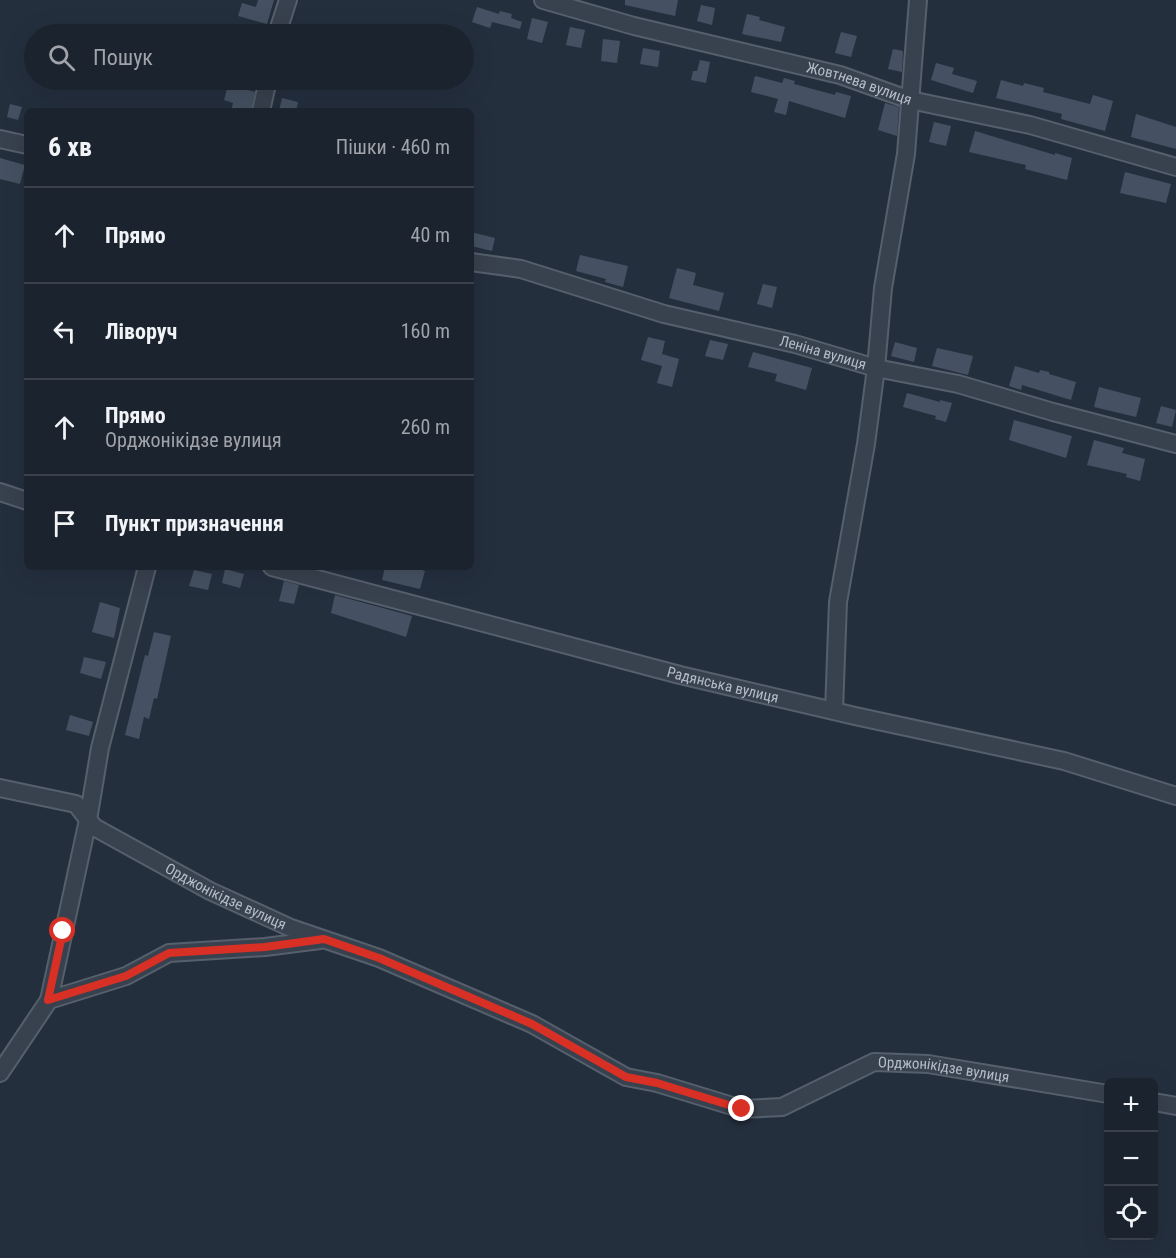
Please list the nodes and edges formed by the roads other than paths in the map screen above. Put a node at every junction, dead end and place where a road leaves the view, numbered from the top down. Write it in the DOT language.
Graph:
graph roads {
  1 [pos="288,0"];
  2 [pos="543,0"];
  3 [pos="918,0"];
  4 [pos="281,24"];
  5 [pos="266,90"];
  6 [pos="910,100"];
  7 [pos="262,108"];
  8 [pos="0,139"];
  9 [pos="24,144"];
  10 [pos="1176,167"];
  11 [pos="474,262"];
  12 [pos="876,368"];
  13 [pos="1176,444"];
  14 [pos="0,492"];
  15 [pos="24,500"];
  16 [pos="146,570"];
  17 [pos="283,570"];
  18 [pos="834,711"];
  19 [pos="0,788"];
  20 [pos="1176,796"];
  21 [pos="88,820"];
  22 [pos="324,939"];
  23 [pos="48,1000"];
  24 [pos="0,1073"];
  25 [pos="1104,1093"];
  26 [pos="1158,1103"];
  27 [pos="1176,1106"];
  1 -- 4 [label="street"];
  2 -- 6 [label="street, Жовтнева вулиця"];
  3 -- 6 [label="street"];
  5 -- 7 [label="street"];
  6 -- 10 [label="street, Жовтнева вулиця"];
  6 -- 12 [label="street"];
  8 -- 9 [label="street"];
  11 -- 12 [label="street, Леніна вулиця"];
  12 -- 13 [label="street, Леніна вулиця"];
  12 -- 18 [label="street"];
  14 -- 15 [label="street"];
  16 -- 21 [label="street"];
  17 -- 18 [label="street, Радянська вулиця"];
  18 -- 20 [label="street, Радянська вулиця"];
  19 -- 21 [label="street, Орджонікідзе вулиця"];
  21 -- 22 [label="street, Орджонікідзе вулиця"];
  21 -- 23 [label="street"];
  22 -- 23 [label="street"];
  22 -- 25 [label="street, Орджонікідзе вулиця"];
  23 -- 24 [label="street"];
  26 -- 27 [label="street"];
}
